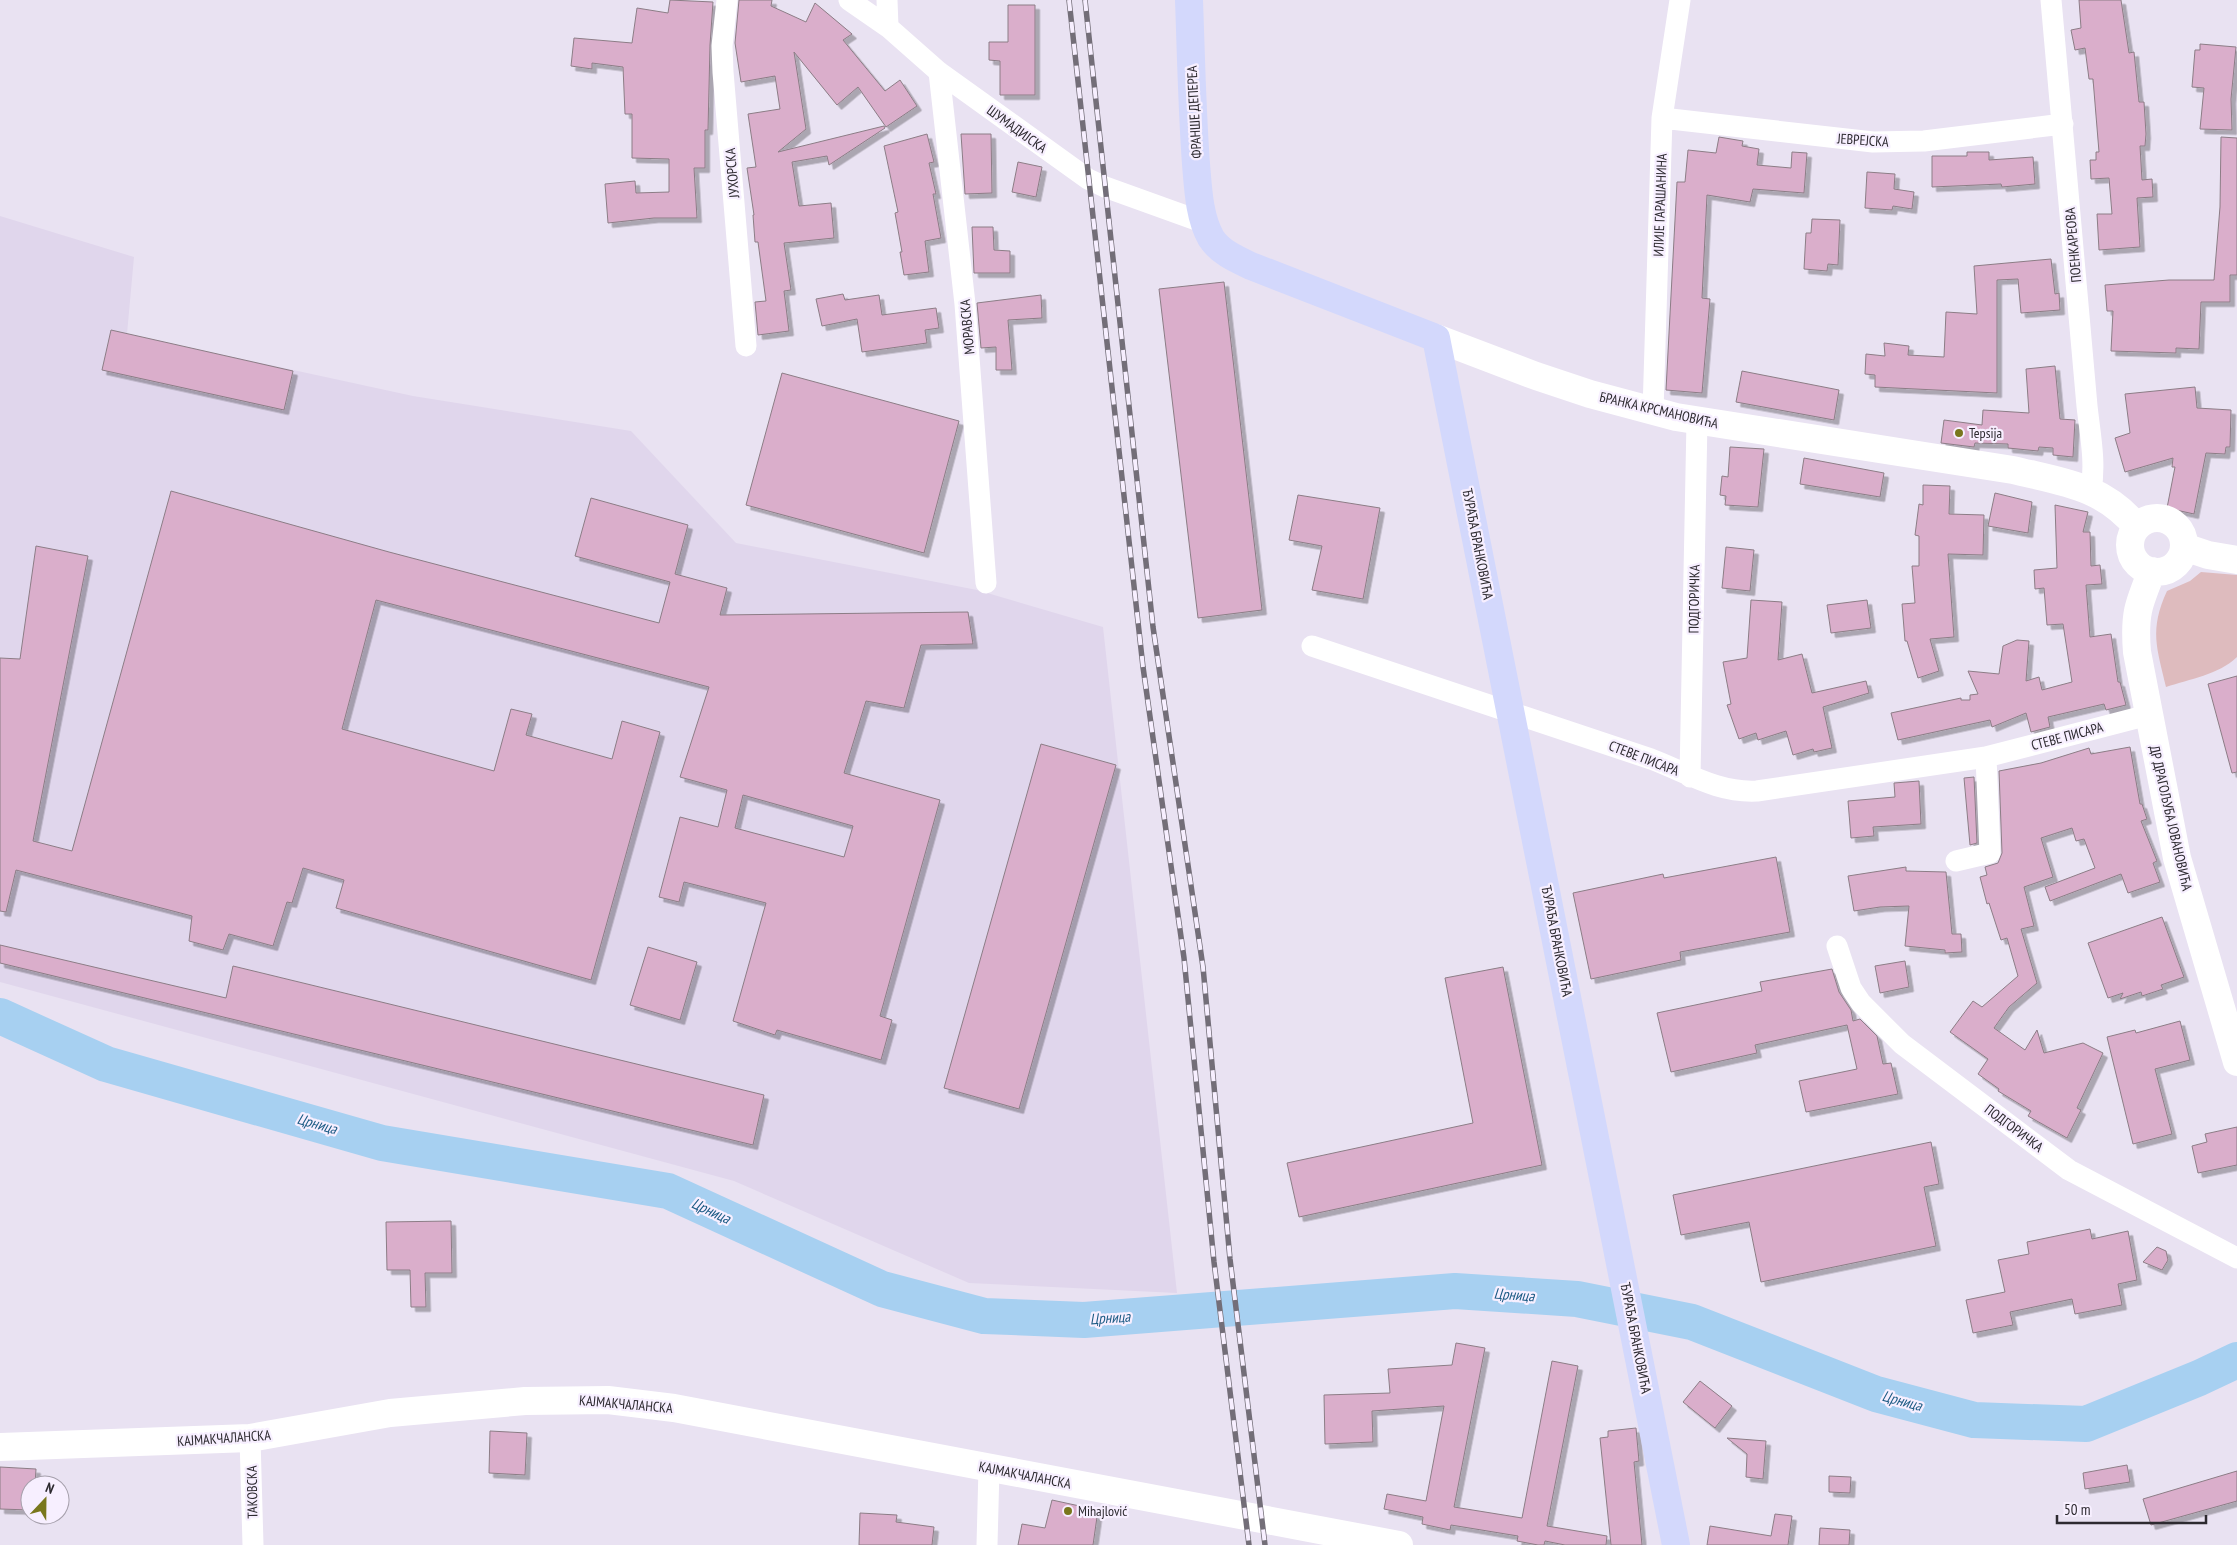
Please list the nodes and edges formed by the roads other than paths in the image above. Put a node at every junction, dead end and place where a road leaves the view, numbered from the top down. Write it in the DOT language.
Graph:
graph roads {
  1 [pos="728,0"];
  2 [pos="849,0"];
  3 [pos="887,0"];
  4 [pos="1189,0"];
  5 [pos="1680,0"];
  6 [pos="2051,0"];
  7 [pos="888,27"];
  8 [pos="939,72"];
  9 [pos="1662,118"];
  10 [pos="2063,124"];
  11 [pos="1205,223"];
  12 [pos="1436,338"];
  13 [pos="746,346"];
  14 [pos="1653,412"];
  15 [pos="1697,421"];
  16 [pos="2091,490"];
  17 [pos="2137,527"];
  18 [pos="2184,547"];
  19 [pos="2237,560"];
  20 [pos="2152,571"];
  21 [pos="986,584"];
  22 [pos="1312,646"];
  23 [pos="1512,713"];
  24 [pos="2148,715"];
  25 [pos="1986,757"];
  26 [pos="1690,777"];
  27 [pos="1956,861"];
  28 [pos="1837,946"];
  29 [pos="2237,1062"];
  30 [pos="2237,1258"];
  31 [pos="250,1438"];
  32 [pos="0,1447"];
  33 [pos="989,1468"];
  34 [pos="253,1545"];
  35 [pos="987,1545"];
  36 [pos="1399,1545"];
  37 [pos="1676,1545"];
  1 -- 13 [label="street, ЈУХОРСКА"];
  2 -- 7 [label="street, ШУМАДИЈСКА"];
  3 -- 7 [label="street"];
  4 -- 11 [label="main road, ФРАНШЕ ДЕПЕРЕА"];
  5 -- 9 [label="street, ИЛИЈЕ ГАРАШАНИНА"];
  6 -- 10 [label="street, ПОЕНКАРЕОВА"];
  7 -- 8 [label="street, ШУМАДИЈСКА"];
  8 -- 11 [label="street, ШУМАДИЈСКА"];
  8 -- 21 [label="street, МОРАВСКА"];
  9 -- 10 [label="street, ЈЕВРЕЈСКА"];
  9 -- 14 [label="street, ИЛИЈЕ ГАРАШАНИНА"];
  10 -- 16 [label="street, ПОЕНКАРЕОВА"];
  11 -- 12 [label="main road, БРАНКА КРСМАНОВИЋА"];
  12 -- 14 [label="street, БРАНКА КРСМАНОВИЋА"];
  12 -- 23 [label="main road, ЂУРАЂА БРАНКОВИЋА"];
  14 -- 15 [label="street, БРАНКА КРСМАНОВИЋА"];
  15 -- 16 [label="street, БРАНКА КРСМАНОВИЋА"];
  15 -- 26 [label="street, ПОДГОРИЧКА"];
  16 -- 17 [label="street, БРАНКА КРСМАНОВИЋА"];
  17 -- 18 [label="street"];
  17 -- 20 [label="street"];
  18 -- 19 [label="street"];
  18 -- 20 [label="street"];
  20 -- 24 [label="street, ДР ДРАГОЉУБА ЈОВАНОВИЋА"];
  22 -- 23 [label="street, СТЕВЕ ПИСАРА"];
  23 -- 26 [label="street, СТЕВЕ ПИСАРА"];
  23 -- 37 [label="main road, ЂУРАЂА БРАНКОВИЋА"];
  24 -- 25 [label="street, СТЕВЕ ПИСАРА"];
  24 -- 29 [label="street, ДР ДРАГОЉУБА ЈОВАНОВИЋА"];
  25 -- 26 [label="street, СТЕВЕ ПИСАРА"];
  25 -- 27 [label="street"];
  28 -- 30 [label="street, ПОДГОРИЧКА"];
  31 -- 32 [label="street, КАЈМАКЧАЛАНСКА"];
  31 -- 33 [label="street, КАЈМАКЧАЛАНСКА"];
  31 -- 34 [label="street, ТАКОВСКА"];
  33 -- 35 [label="street"];
  33 -- 36 [label="street, КАЈМАКЧАЛАНСКА"];
}
